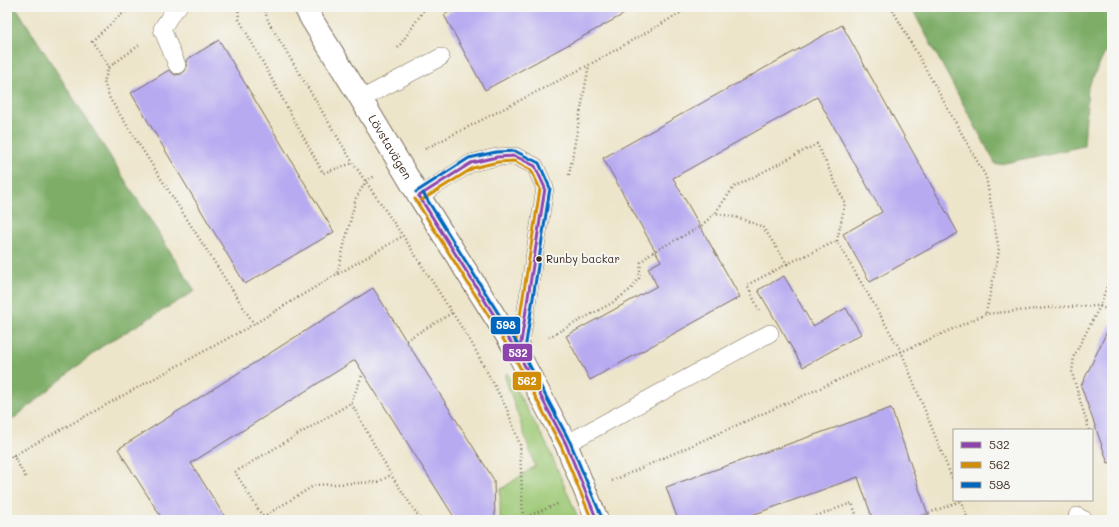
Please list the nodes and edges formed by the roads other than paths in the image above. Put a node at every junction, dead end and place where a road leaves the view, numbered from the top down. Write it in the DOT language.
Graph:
graph roads {
  1 [pos="178,7"];
  2 [pos="305,7"];
  3 [pos="441,57"];
  4 [pos="177,65"];
  5 [pos="361,99"];
  6 [pos="418,196"];
  7 [pos="770,332"];
  8 [pos="519,355"];
  9 [pos="566,444"];
  10 [pos="597,520"];
  1 -- 4 [label="lane"];
  2 -- 5 [label="street, Lövstavägen"];
  3 -- 5 [label="lane"];
  5 -- 6 [label="street, Lövstavägen"];
  6 -- 8 [label="street, Lövstavägen"];
  6 -- 8 [label="lane"];
  7 -- 9 [label="lane"];
  8 -- 9 [label="street, Lövstavägen"];
  9 -- 10 [label="street, Lövstavägen"];
}
